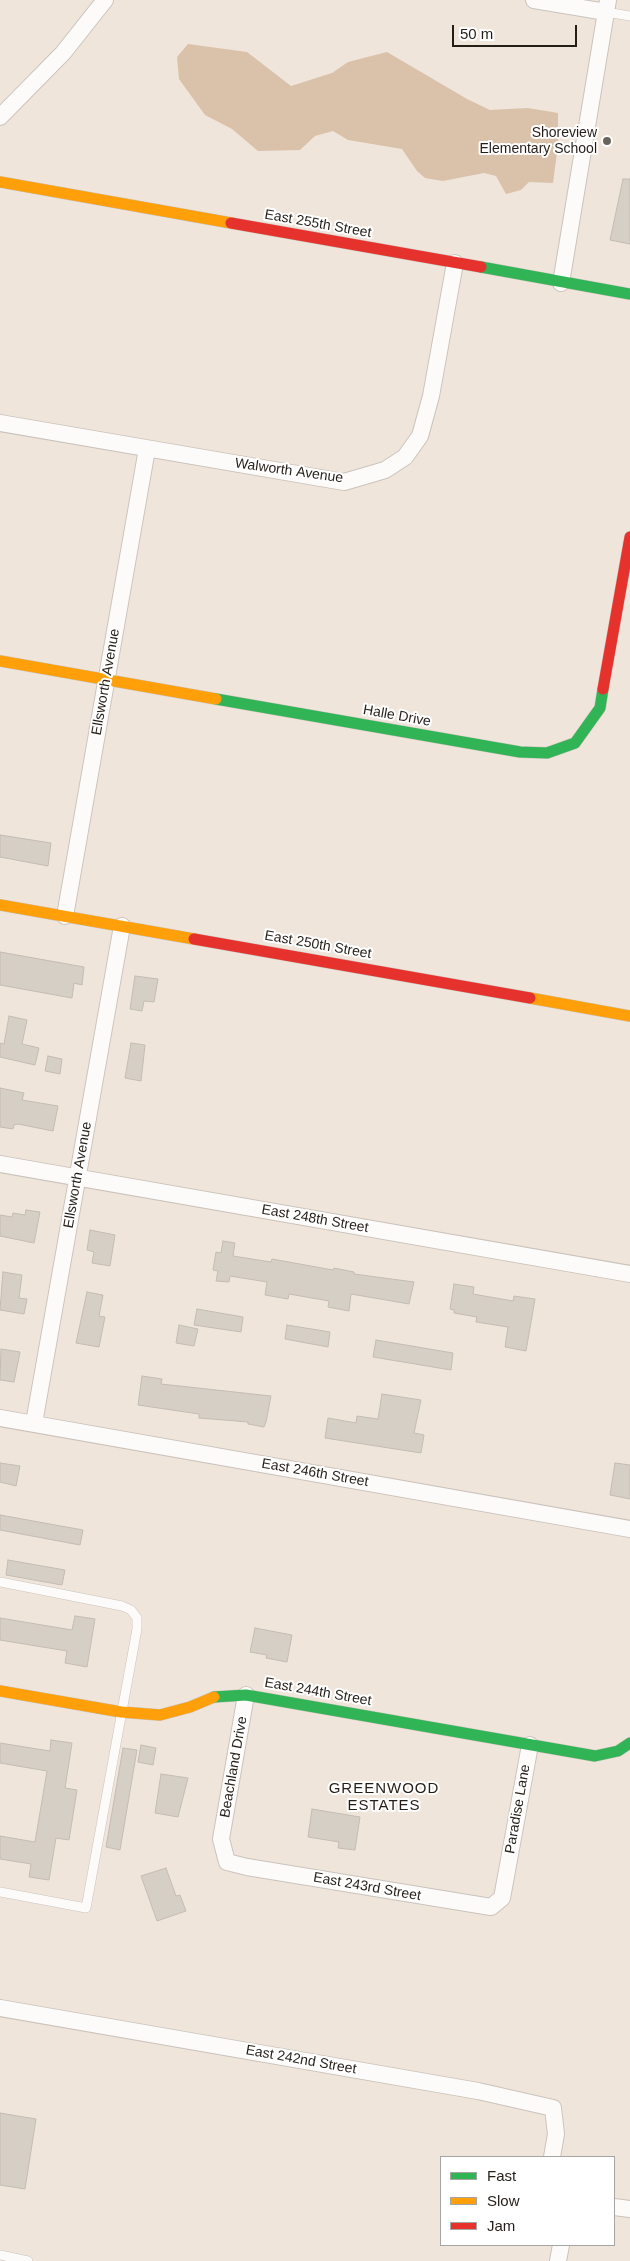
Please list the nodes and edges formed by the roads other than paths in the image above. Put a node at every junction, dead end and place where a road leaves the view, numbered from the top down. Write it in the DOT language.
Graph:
graph roads {
  1 [pos="106,0"];
  2 [pos="534,0"];
  3 [pos="607,6"];
  4 [pos="630,16"];
  5 [pos="0,117"];
  6 [pos="0,182"];
  7 [pos="455,263"];
  8 [pos="561,283"];
  9 [pos="630,294"];
  10 [pos="0,423"];
  11 [pos="147,449"];
  12 [pos="630,537"];
  13 [pos="0,662"];
  14 [pos="107,680"];
  15 [pos="0,905"];
  16 [pos="65,916"];
  17 [pos="122,926"];
  18 [pos="630,1016"];
  19 [pos="0,1164"];
  20 [pos="78,1177"];
  21 [pos="630,1274"];
  22 [pos="0,1418"];
  23 [pos="34,1423"];
  24 [pos="630,1530"];
  25 [pos="0,1582"];
  26 [pos="0,1691"];
  27 [pos="246,1695"];
  28 [pos="121,1712"];
  29 [pos="630,1743"];
  30 [pos="530,1745"];
  31 [pos="221,1840"];
  32 [pos="507,1873"];
  33 [pos="0,1892"];
  34 [pos="0,2008"];
  35 [pos="552,2156"];
  36 [pos="615,2207"];
  37 [pos="630,2209"];
  38 [pos="561,2246"];
  39 [pos="0,2255"];
  40 [pos="28,2261"];
  41 [pos="558,2261"];
  1 -- 5 [label="street"];
  2 -- 3 [label="street"];
  3 -- 4 [label="lane"];
  3 -- 8 [label="street"];
  6 -- 7 [label="street, East 255th Street"];
  7 -- 8 [label="street, East 255th Street"];
  7 -- 11 [label="street, Walworth Avenue"];
  8 -- 9 [label="street, East 255th Street"];
  10 -- 11 [label="street, Walworth Avenue"];
  11 -- 14 [label="street, Ellsworth Avenue"];
  12 -- 14 [label="street, Halle Drive"];
  13 -- 14 [label="street, Halle Drive"];
  14 -- 16 [label="street, Ellsworth Avenue"];
  15 -- 16 [label="street, East 250th Street"];
  16 -- 17 [label="street, East 250th Street"];
  17 -- 18 [label="street, East 250th Street"];
  17 -- 20 [label="street, Ellsworth Avenue"];
  19 -- 20 [label="street, East 248th Street"];
  20 -- 21 [label="street, East 248th Street"];
  20 -- 23 [label="street, Ellsworth Avenue"];
  22 -- 23 [label="street, East 246th Street"];
  23 -- 24 [label="street, East 246th Street"];
  25 -- 28 [label="lane"];
  26 -- 28 [label="street, East 244th Street"];
  27 -- 28 [label="street, East 244th Street"];
  27 -- 30 [label="street, East 244th Street"];
  27 -- 31 [label="street, Beachland Drive"];
  28 -- 33 [label="lane"];
  29 -- 30 [label="street, East 244th Street"];
  30 -- 32 [label="street, Paradise Lane"];
  31 -- 32 [label="street, East 243rd Street"];
  34 -- 35 [label="street, East 242nd Street"];
  36 -- 37 [label="street"];
  38 -- 41 [label="street"];
  39 -- 40 [label="lane"];
}
